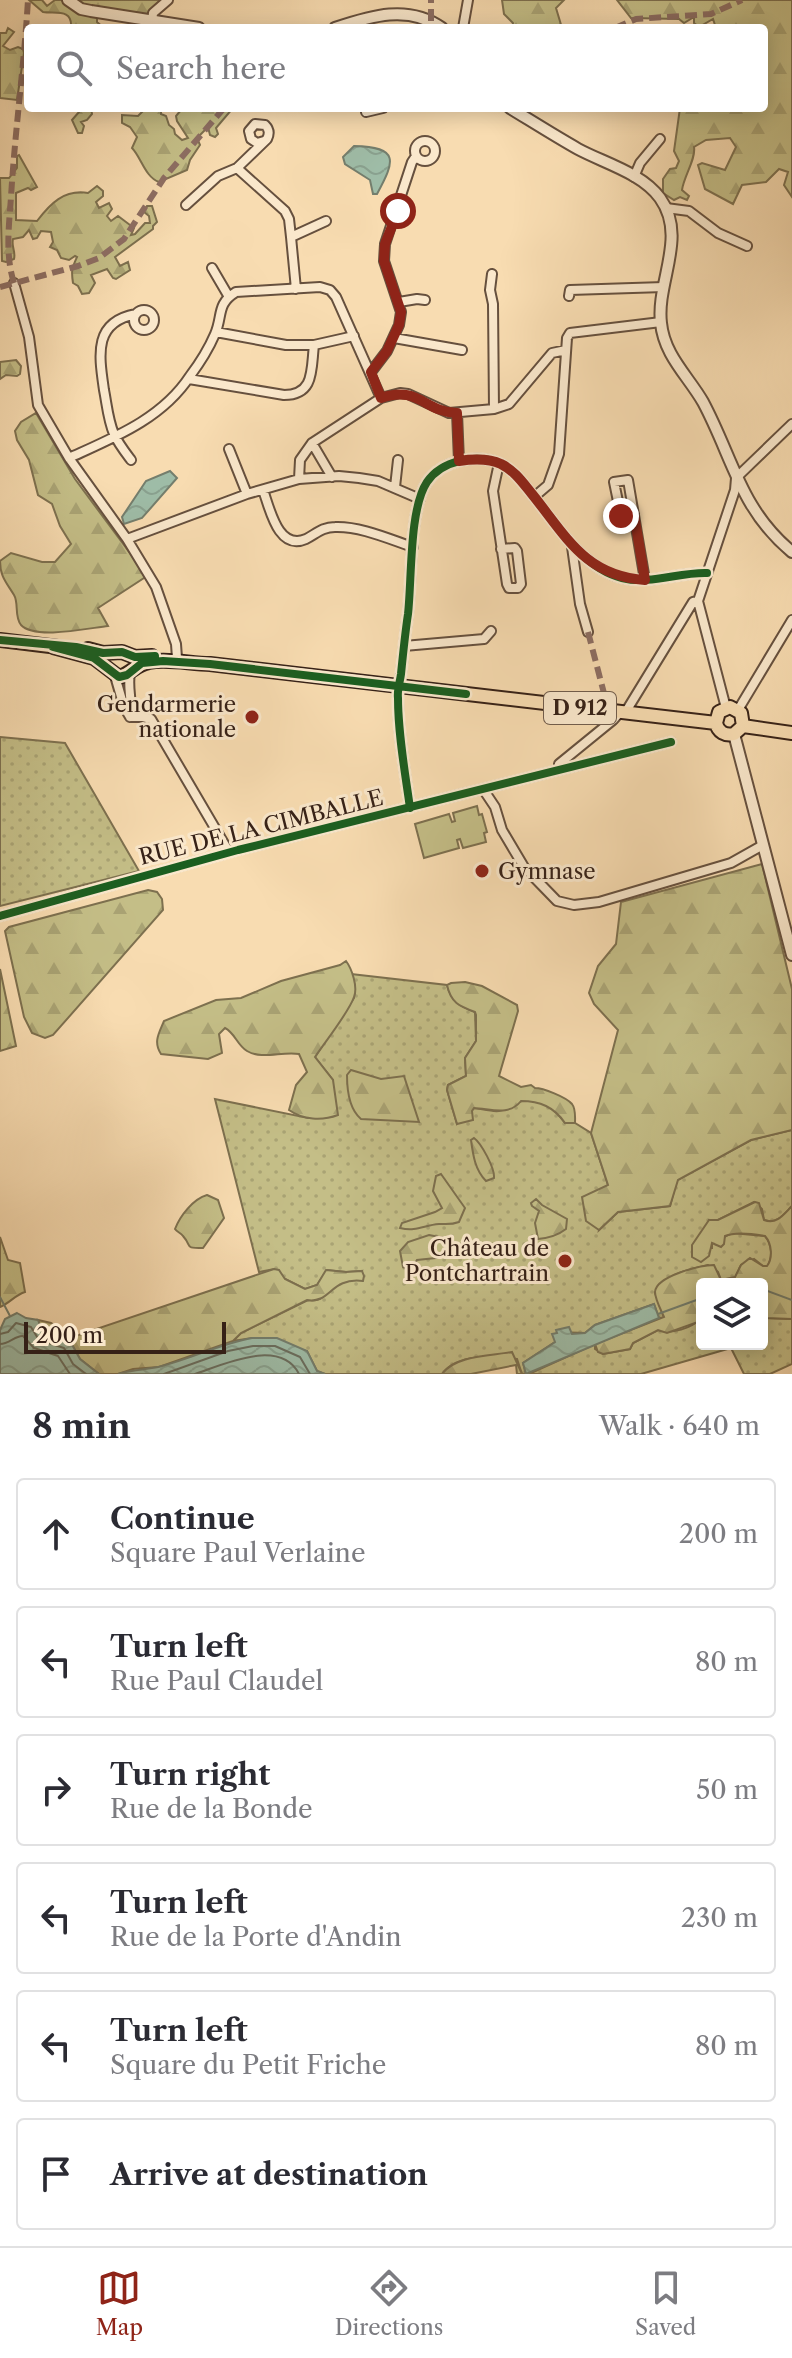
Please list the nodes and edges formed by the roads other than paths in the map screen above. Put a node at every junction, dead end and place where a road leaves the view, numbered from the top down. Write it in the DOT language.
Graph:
graph roads {
  1 [pos="68,0"];
  2 [pos="168,0"];
  3 [pos="468,0"];
  4 [pos="152,22"];
  5 [pos="168,24"];
  6 [pos="347,24"];
  7 [pos="436,24"];
  8 [pos="464,24"];
  9 [pos="518,112"];
  10 [pos="660,139"];
  11 [pos="264,141"];
  12 [pos="416,156"];
  13 [pos="237,168"];
  14 [pos="634,177"];
  15 [pos="186,205"];
  16 [pos="667,210"];
  17 [pos="326,221"];
  18 [pos="291,237"];
  19 [pos="747,246"];
  20 [pos="212,268"];
  21 [pos="492,274"];
  22 [pos="14,283"];
  23 [pos="664,287"];
  24 [pos="296,289"];
  25 [pos="569,296"];
  26 [pos="229,297"];
  27 [pos="425,300"];
  28 [pos="399,302"];
  29 [pos="136,314"];
  30 [pos="661,322"];
  31 [pos="216,332"];
  32 [pos="354,336"];
  33 [pos="394,338"];
  34 [pos="314,345"];
  35 [pos="462,350"];
  36 [pos="566,350"];
  37 [pos="371,372"];
  38 [pos="189,379"];
  39 [pos="381,398"];
  40 [pos="494,409"];
  41 [pos="457,413"];
  42 [pos="792,424"];
  43 [pos="115,437"];
  44 [pos="312,443"];
  45 [pos="229,449"];
  46 [pos="69,458"];
  47 [pos="131,460"];
  48 [pos="398,460"];
  49 [pos="459,461"];
  50 [pos="499,463"];
  51 [pos="332,477"];
  52 [pos="736,478"];
  53 [pos="299,479"];
  54 [pos="395,487"];
  55 [pos="263,490"];
  56 [pos="247,494"];
  57 [pos="534,497"];
  58 [pos="420,499"];
  59 [pos="634,514"];
  60 [pos="127,539"];
  61 [pos="572,546"];
  62 [pos="413,547"];
  63 [pos="501,549"];
  64 [pos="792,552"];
  65 [pos="707,573"];
  66 [pos="645,580"];
  67 [pos="698,601"];
  68 [pos="792,620"];
  69 [pos="491,631"];
  70 [pos="588,632"];
  71 [pos="0,640"];
  72 [pos="404,646"];
  73 [pos="53,647"];
  74 [pos="123,653"];
  75 [pos="177,658"];
  76 [pos="210,664"];
  77 [pos="131,671"];
  78 [pos="112,672"];
  79 [pos="399,687"];
  80 [pos="732,709"];
  81 [pos="622,712"];
  82 [pos="130,717"];
  83 [pos="716,723"];
  84 [pos="738,730"];
  85 [pos="792,733"];
  86 [pos="671,742"];
  87 [pos="560,768"];
  88 [pos="483,789"];
  89 [pos="410,808"];
  90 [pos="763,845"];
  91 [pos="229,852"];
  92 [pos="0,916"];
  93 [pos="792,955"];
  1 -- 4 [label="street"];
  2 -- 4 [label="street"];
  3 -- 8 [label="street"];
  4 -- 5 [label="street"];
  6 -- 7 [label="street"];
  9 -- 14 [label="street"];
  10 -- 14 [label="street"];
  11 -- 13 [label="street"];
  12 -- 28 [label="street"];
  13 -- 15 [label="street"];
  13 -- 18 [label="street"];
  14 -- 16 [label="street"];
  16 -- 19 [label="street"];
  16 -- 23 [label="street"];
  17 -- 18 [label="street"];
  18 -- 24 [label="street"];
  20 -- 26 [label="street"];
  21 -- 40 [label="street"];
  22 -- 46 [label="street"];
  23 -- 25 [label="street"];
  23 -- 30 [label="street"];
  24 -- 26 [label="street"];
  24 -- 32 [label="street"];
  26 -- 31 [label="street"];
  27 -- 28 [label="street"];
  28 -- 33 [label="street"];
  29 -- 43 [label="street"];
  30 -- 36 [label="street"];
  30 -- 52 [label="street"];
  31 -- 34 [label="street"];
  31 -- 38 [label="street"];
  32 -- 34 [label="street"];
  32 -- 37 [label="street"];
  33 -- 35 [label="street"];
  33 -- 37 [label="street"];
  34 -- 38 [label="street"];
  36 -- 40 [label="street"];
  36 -- 57 [label="street"];
  37 -- 39 [label="street"];
  38 -- 43 [label="street"];
  39 -- 41 [label="street"];
  39 -- 44 [label="street"];
  40 -- 41 [label="street"];
  41 -- 49 [label="street"];
  42 -- 52 [label="street"];
  43 -- 46 [label="street"];
  43 -- 47 [label="street"];
  44 -- 51 [label="street"];
  44 -- 53 [label="street"];
  45 -- 56 [label="street"];
  46 -- 60 [label="street"];
  48 -- 54 [label="street"];
  49 -- 50 [label="street"];
  49 -- 58 [label="street"];
  50 -- 57 [label="street"];
  50 -- 63 [label="street"];
  51 -- 53 [label="street"];
  51 -- 54 [label="street"];
  52 -- 64 [label="street"];
  52 -- 65 [label="street"];
  53 -- 55 [label="street"];
  54 -- 58 [label="street"];
  55 -- 56 [label="street"];
  55 -- 62 [label="street"];
  56 -- 60 [label="street"];
  57 -- 61 [label="street"];
  58 -- 62 [label="street"];
  59 -- 66 [label="street"];
  60 -- 75 [label="street"];
  61 -- 66 [label="street"];
  61 -- 70 [label="street"];
  62 -- 72 [label="street"];
  63 -- 63 [label="street"];
  65 -- 66 [label="street"];
  65 -- 67 [label="street"];
  67 -- 80 [label="street"];
  67 -- 81 [label="street"];
  68 -- 80 [label="street"];
  69 -- 72 [label="street"];
  71 -- 73 [label="main road, D 912"];
  72 -- 79 [label="street"];
  73 -- 74 [label="main road, D 912"];
  73 -- 78 [label="main road, D 912"];
  74 -- 75 [label="main road, D 912"];
  74 -- 77 [label="main road"];
  74 -- 78 [label="main road"];
  75 -- 76 [label="main road, D 912"];
  76 -- 77 [label="main road, D 912"];
  76 -- 79 [label="main road, D 912"];
  77 -- 78 [label="main road"];
  77 -- 82 [label="street"];
  78 -- 82 [label="street"];
  79 -- 81 [label="main road, D 912"];
  79 -- 89 [label="street"];
  80 -- 83 [label="main road"];
  80 -- 84 [label="main road"];
  81 -- 83 [label="main road, D 912"];
  81 -- 87 [label="street"];
  82 -- 91 [label="street"];
  83 -- 84 [label="main road"];
  84 -- 85 [label="main road"];
  84 -- 90 [label="street"];
  86 -- 87 [label="street, RUE DE LA CIMBALLE"];
  87 -- 88 [label="street, RUE DE LA CIMBALLE"];
  88 -- 89 [label="street, RUE DE LA CIMBALLE"];
  88 -- 90 [label="street"];
  89 -- 91 [label="street, RUE DE LA CIMBALLE"];
  90 -- 93 [label="street"];
  91 -- 92 [label="street, RUE DE LA CIMBALLE"];
}
